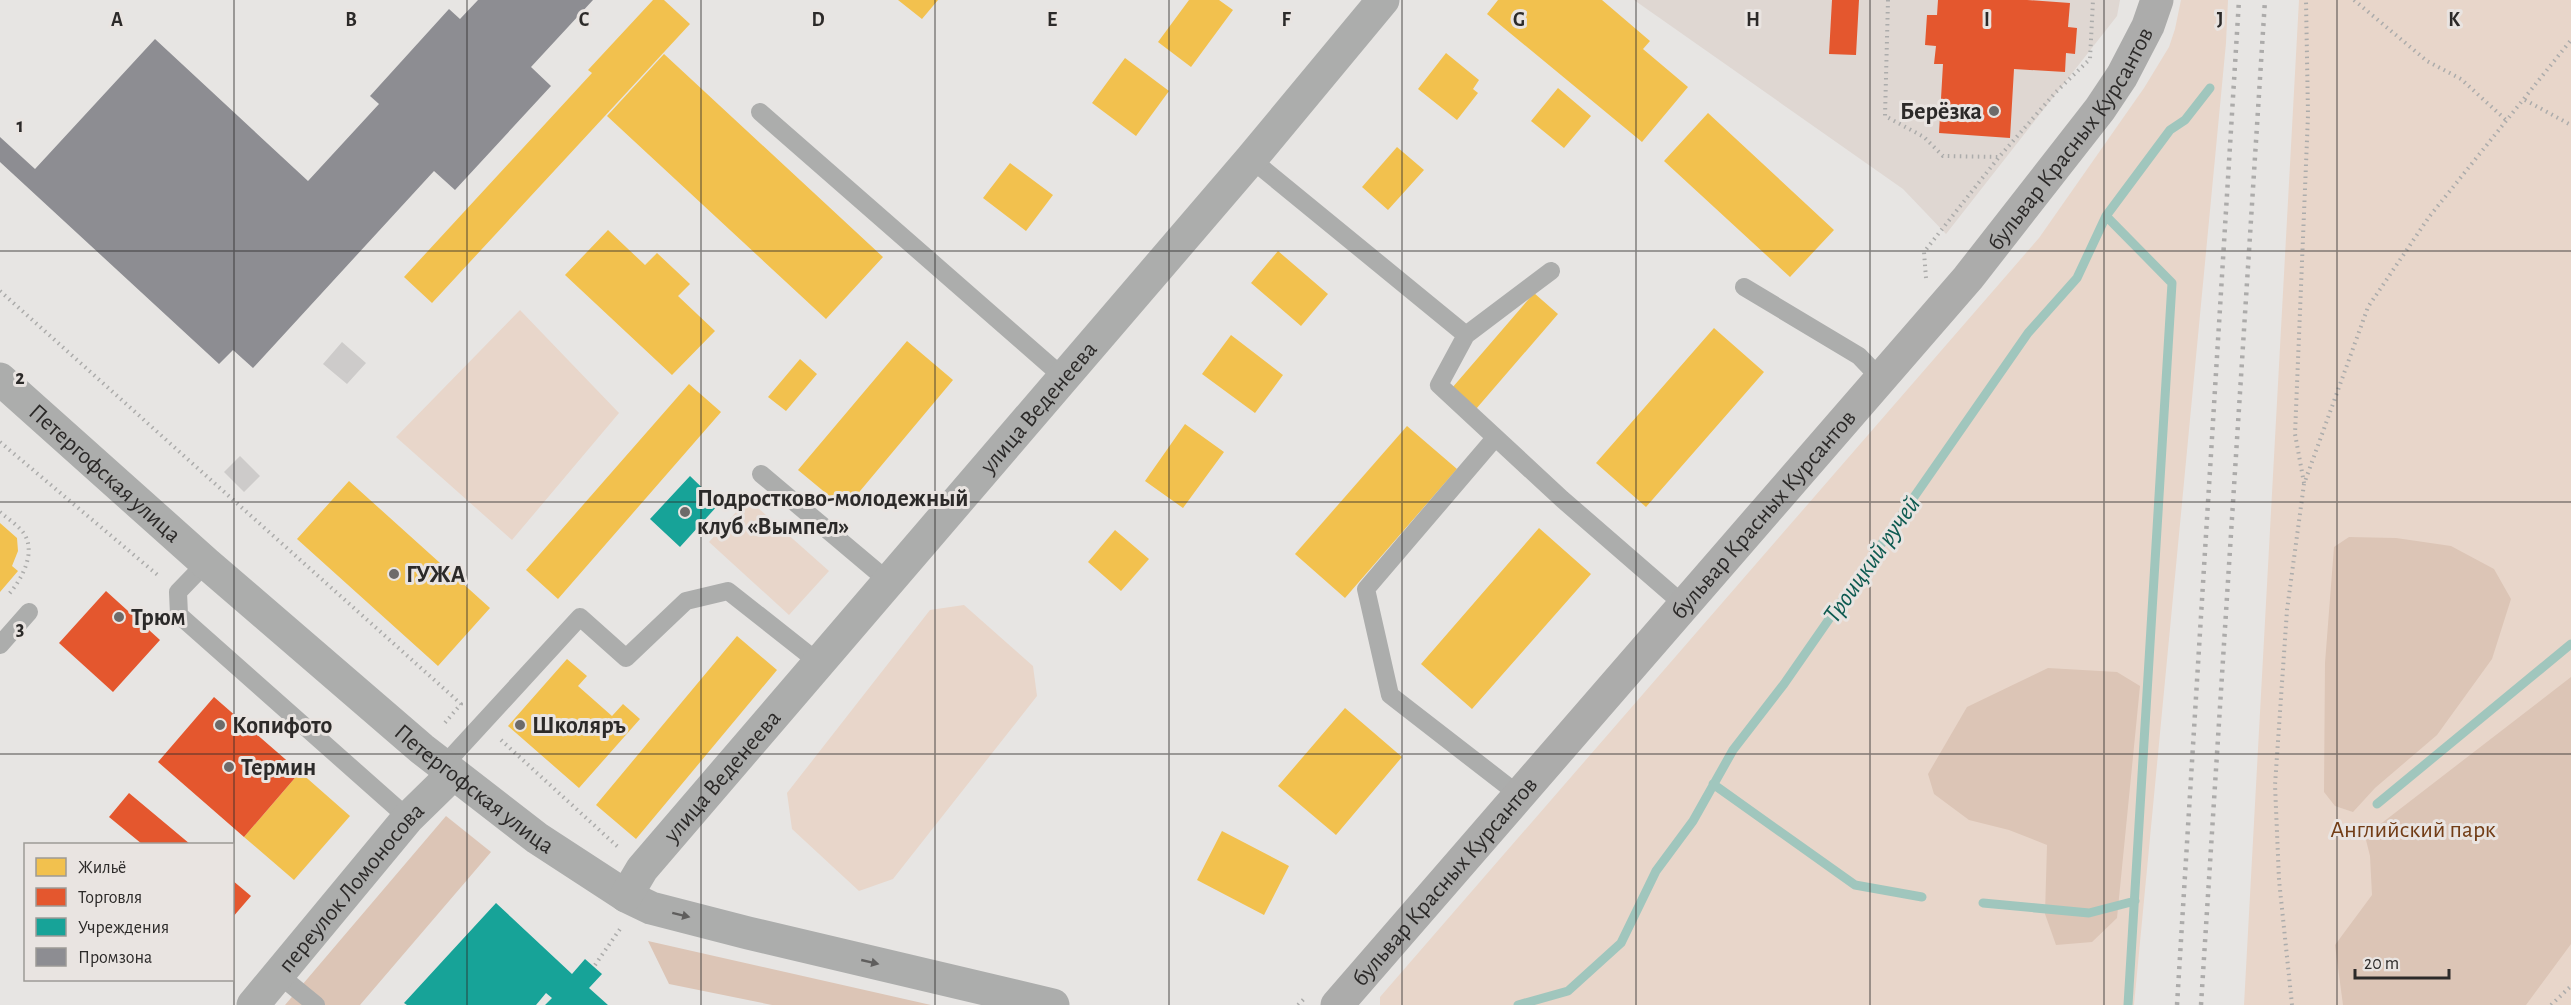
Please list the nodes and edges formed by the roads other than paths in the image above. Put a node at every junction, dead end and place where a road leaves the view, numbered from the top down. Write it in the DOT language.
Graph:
graph roads {
  1 [pos="1383,0"];
  2 [pos="2157,0"];
  3 [pos="760,112"];
  4 [pos="1251,159"];
  5 [pos="1551,271"];
  6 [pos="1744,287"];
  7 [pos="1466,335"];
  8 [pos="1063,377"];
  9 [pos="1880,378"];
  10 [pos="3,388"];
  11 [pos="1495,438"];
  12 [pos="761,474"];
  13 [pos="206,563"];
  14 [pos="888,581"];
  15 [pos="1683,604"];
  16 [pos="29,612"];
  17 [pos="0,645"];
  18 [pos="818,662"];
  19 [pos="440,763"];
  20 [pos="1519,795"];
  21 [pos="408,818"];
  22 [pos="634,883"];
  23 [pos="278,974"];
  24 [pos="252,1005"];
  25 [pos="316,1005"];
  26 [pos="1053,1005"];
  27 [pos="1337,1005"];
  1 -- 4 [label="street, улица Веденеева"];
  2 -- 9 [label="main road, бульвар Красных Курсантов"];
  3 -- 8 [label="lane"];
  4 -- 7 [label="lane"];
  4 -- 8 [label="street, улица Веденеева"];
  5 -- 7 [label="lane"];
  6 -- 9 [label="lane"];
  7 -- 11 [label="lane"];
  8 -- 14 [label="street, улица Веденеева"];
  9 -- 15 [label="main road, бульвар Красных Курсантов"];
  10 -- 13 [label="street, Петергофская улица"];
  11 -- 15 [label="lane"];
  11 -- 20 [label="lane"];
  12 -- 14 [label="lane"];
  13 -- 19 [label="street, Петергофская улица"];
  13 -- 21 [label="lane"];
  14 -- 18 [label="street, улица Веденеева"];
  15 -- 20 [label="main road, бульвар Красных Курсантов"];
  16 -- 17 [label="lane"];
  18 -- 19 [label="lane"];
  18 -- 22 [label="street, улица Веденеева"];
  19 -- 21 [label="street, переулок Ломоносова"];
  19 -- 22 [label="street, Петергофская улица"];
  20 -- 27 [label="main road, бульвар Красных Курсантов"];
  21 -- 23 [label="street, переулок Ломоносова"];
  22 -- 26 [label="street, Петергофская улица, one-way"];
  23 -- 24 [label="street, переулок Ломоносова"];
  23 -- 25 [label="lane"];
}
